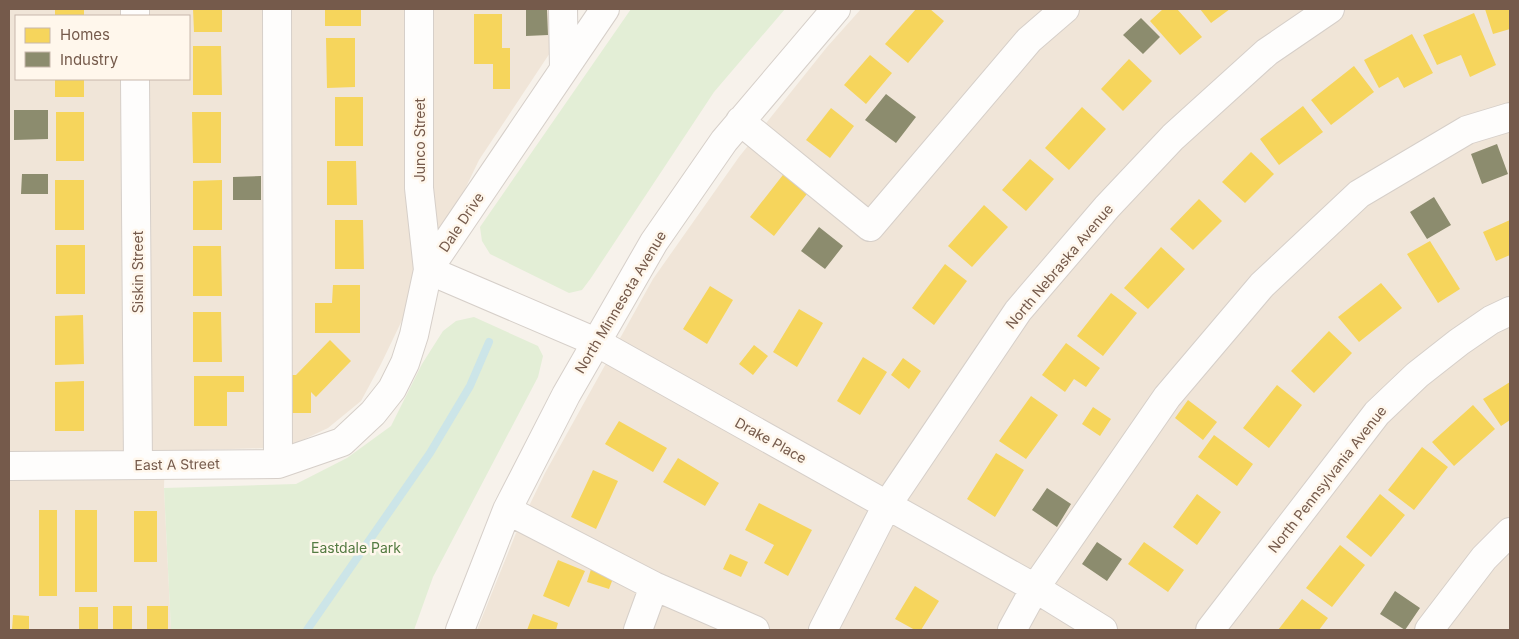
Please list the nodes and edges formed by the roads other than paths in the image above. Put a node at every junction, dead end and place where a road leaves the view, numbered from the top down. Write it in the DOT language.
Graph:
graph roads {
  1 [pos="278,9"];
  2 [pos="419,9"];
  3 [pos="564,9"];
  4 [pos="605,9"];
  5 [pos="836,9"];
  6 [pos="1065,9"];
  7 [pos="1330,9"];
  8 [pos="564,68"];
  9 [pos="135,80"];
  10 [pos="1510,117"];
  11 [pos="740,121"];
  12 [pos="428,270"];
  13 [pos="1510,311"];
  14 [pos="596,342"];
  15 [pos="342,442"];
  16 [pos="278,464"];
  17 [pos="138,465"];
  18 [pos="9,466"];
  19 [pos="887,505"];
  20 [pos="507,510"];
  21 [pos="1510,532"];
  22 [pos="654,586"];
  23 [pos="1035,588"];
  24 [pos="460,630"];
  25 [pos="638,630"];
  26 [pos="755,630"];
  27 [pos="824,630"];
  28 [pos="1012,630"];
  29 [pos="1103,630"];
  30 [pos="1210,630"];
  31 [pos="1429,630"];
  1 -- 16 [label="street"];
  2 -- 12 [label="street, Junco Street"];
  3 -- 8 [label="street"];
  4 -- 8 [label="street, Dale Drive"];
  5 -- 11 [label="street, North Minnesota Avenue"];
  6 -- 11 [label="street"];
  7 -- 19 [label="street, North Nebraska Avenue"];
  8 -- 12 [label="street, Dale Drive"];
  9 -- 17 [label="street, Siskin Street"];
  10 -- 23 [label="street"];
  11 -- 14 [label="street, North Minnesota Avenue"];
  12 -- 14 [label="street, Drake Place"];
  12 -- 15 [label="street, Dale Drive"];
  13 -- 30 [label="street, North Pennsylvania Avenue"];
  14 -- 19 [label="street, Drake Place"];
  14 -- 20 [label="street, North Minnesota Avenue"];
  15 -- 16 [label="street, East A Street"];
  16 -- 17 [label="street, East A Street"];
  17 -- 18 [label="street, East A Street"];
  19 -- 23 [label="street, Drake Place"];
  19 -- 27 [label="street, North Nebraska Avenue"];
  20 -- 22 [label="street"];
  20 -- 24 [label="street, North Minnesota Avenue"];
  21 -- 31 [label="street"];
  22 -- 25 [label="street"];
  22 -- 26 [label="street"];
  23 -- 28 [label="street"];
  23 -- 29 [label="street, Drake Place"];
}
